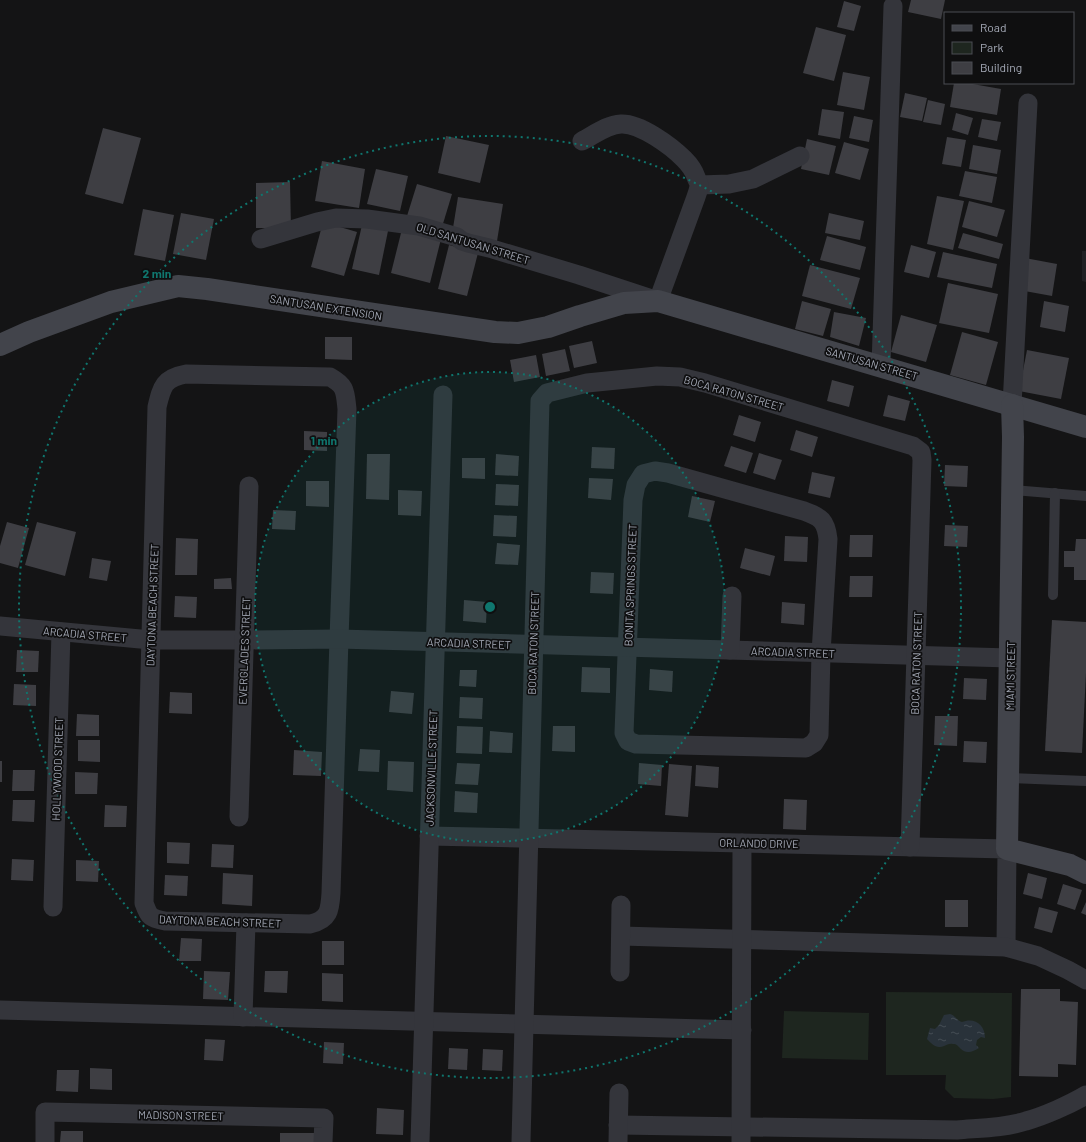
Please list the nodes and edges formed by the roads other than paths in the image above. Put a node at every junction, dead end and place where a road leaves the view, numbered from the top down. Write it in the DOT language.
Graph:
graph roads {
  1 [pos="893,6"];
  2 [pos="1028,103"];
  3 [pos="582,141"];
  4 [pos="800,156"];
  5 [pos="700,184"];
  6 [pos="261,239"];
  7 [pos="658,301"];
  8 [pos="0,345"];
  9 [pos="881,366"];
  10 [pos="443,395"];
  11 [pos="1012,405"];
  12 [pos="1086,426"];
  13 [pos="249,486"];
  14 [pos="1012,490"];
  15 [pos="1055,493"];
  16 [pos="1086,496"];
  17 [pos="1053,595"];
  18 [pos="732,596"];
  19 [pos="0,626"];
  20 [pos="61,632"];
  21 [pos="338,639"];
  22 [pos="151,640"];
  23 [pos="244,640"];
  24 [pos="435,642"];
  25 [pos="533,644"];
  26 [pos="627,647"];
  27 [pos="730,650"];
  28 [pos="821,653"];
  29 [pos="916,656"];
  30 [pos="1010,658"];
  31 [pos="1008,778"];
  32 [pos="1086,781"];
  33 [pos="239,817"];
  34 [pos="429,836"];
  35 [pos="528,838"];
  36 [pos="742,843"];
  37 [pos="910,847"];
  38 [pos="1007,849"];
  39 [pos="1086,873"];
  40 [pos="621,905"];
  41 [pos="53,907"];
  42 [pos="246,923"];
  43 [pos="620,936"];
  44 [pos="742,939"];
  45 [pos="1006,947"];
  46 [pos="620,972"];
  47 [pos="1086,980"];
  48 [pos="0,1010"];
  49 [pos="243,1017"];
  50 [pos="424,1021"];
  51 [pos="524,1024"];
  52 [pos="742,1030"];
  53 [pos="619,1093"];
  54 [pos="1086,1095"];
  55 [pos="618,1133"];
  56 [pos="741,1134"];
  57 [pos="957,1136"];
  58 [pos="45,1142"];
  59 [pos="323,1142"];
  60 [pos="420,1142"];
  61 [pos="521,1142"];
  1 -- 9 [label="street"];
  2 -- 11 [label="street"];
  3 -- 5 [label="street"];
  4 -- 5 [label="street"];
  5 -- 7 [label="street"];
  6 -- 7 [label="street, OLD SANTUSAN STREET"];
  7 -- 8 [label="street, SANTUSAN EXTENSION"];
  7 -- 9 [label="street, SANTUSAN STREET"];
  9 -- 11 [label="street, SANTUSAN STREET"];
  10 -- 24 [label="street, JACKSONVILLE STREET"];
  11 -- 12 [label="street, SANTUSAN STREET"];
  11 -- 14 [label="street, MIAMI STREET"];
  13 -- 23 [label="street, EVERGLADES STREET"];
  14 -- 15 [label="lane"];
  14 -- 30 [label="street, MIAMI STREET"];
  15 -- 16 [label="lane"];
  15 -- 17 [label="lane"];
  18 -- 27 [label="street"];
  19 -- 20 [label="street, ARCADIA STREET"];
  20 -- 22 [label="street, ARCADIA STREET"];
  20 -- 41 [label="street, HOLLYWOOD STREET"];
  21 -- 22 [label="street, DAYTONA BEACH STREET"];
  21 -- 23 [label="street, ARCADIA STREET"];
  21 -- 24 [label="street, ARCADIA STREET"];
  21 -- 42 [label="street, DAYTONA BEACH STREET"];
  22 -- 23 [label="street, ARCADIA STREET"];
  22 -- 42 [label="street, DAYTONA BEACH STREET"];
  23 -- 33 [label="street, EVERGLADES STREET"];
  24 -- 25 [label="street, ARCADIA STREET"];
  24 -- 34 [label="street, JACKSONVILLE STREET"];
  25 -- 26 [label="street, ARCADIA STREET"];
  25 -- 29 [label="street, BOCA RATON STREET"];
  25 -- 35 [label="street, BOCA RATON STREET"];
  26 -- 27 [label="street, ARCADIA STREET"];
  26 -- 28 [label="street, BONITA SPRINGS STREET"];
  26 -- 28 [label="street, BONITA SPRINGS STREET"];
  27 -- 28 [label="street, ARCADIA STREET"];
  28 -- 29 [label="street, ARCADIA STREET"];
  29 -- 30 [label="street, ARCADIA STREET"];
  29 -- 37 [label="street, BOCA RATON STREET"];
  30 -- 31 [label="street, MIAMI STREET"];
  31 -- 32 [label="lane"];
  31 -- 38 [label="street, MIAMI STREET"];
  34 -- 35 [label="street, ORLANDO DRIVE"];
  34 -- 50 [label="street, JACKSONVILLE STREET"];
  35 -- 36 [label="street, ORLANDO DRIVE"];
  35 -- 51 [label="street, BOCA RATON STREET"];
  36 -- 37 [label="street, ORLANDO DRIVE"];
  36 -- 44 [label="street"];
  37 -- 38 [label="street, ORLANDO DRIVE"];
  38 -- 39 [label="street, ORLANDO DRIVE"];
  38 -- 45 [label="street, MIAMI STREET"];
  40 -- 43 [label="street"];
  42 -- 49 [label="street"];
  43 -- 44 [label="street"];
  43 -- 46 [label="street"];
  44 -- 45 [label="street"];
  44 -- 52 [label="street"];
  45 -- 47 [label="street"];
  48 -- 49 [label="street"];
  49 -- 50 [label="street"];
  50 -- 51 [label="street"];
  50 -- 60 [label="street, JACKSONVILLE STREET"];
  51 -- 52 [label="street"];
  51 -- 61 [label="street, BOCA RATON STREET"];
  52 -- 56 [label="street"];
  53 -- 55 [label="street"];
  54 -- 57 [label="street"];
  55 -- 56 [label="street"];
  56 -- 57 [label="street"];
  58 -- 59 [label="street, MADISON STREET"];
}
